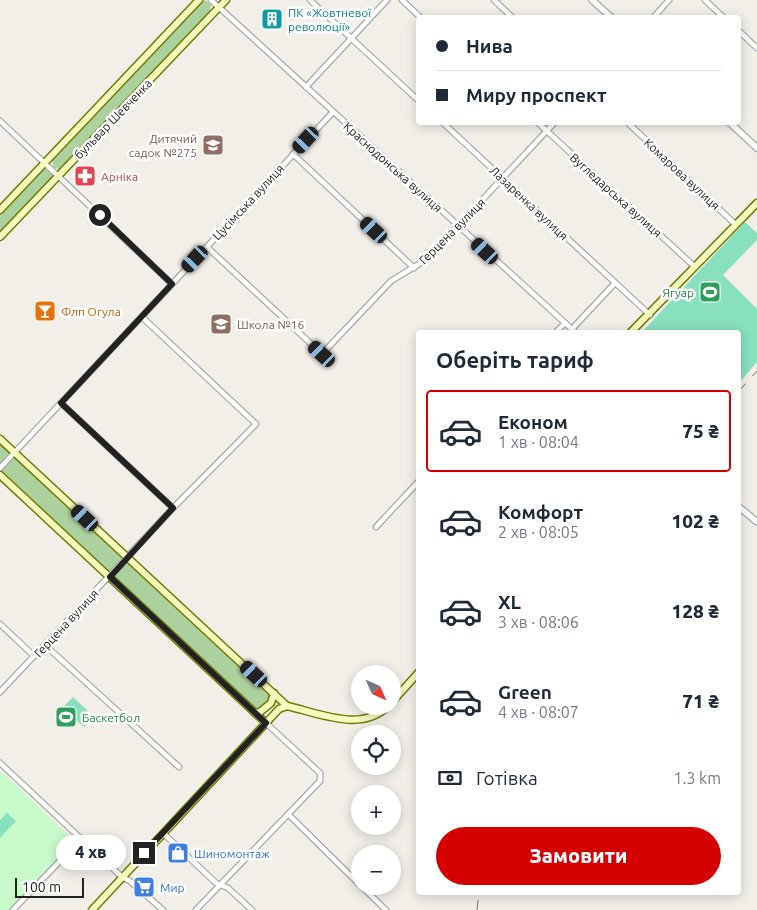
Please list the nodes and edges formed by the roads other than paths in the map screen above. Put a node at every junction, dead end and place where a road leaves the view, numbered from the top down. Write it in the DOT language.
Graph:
graph roads {
  1 [pos="200,0"];
  2 [pos="211,0"];
  3 [pos="226,0"];
  4 [pos="310,0"];
  5 [pos="387,0"];
  6 [pos="402,0"];
  7 [pos="494,0"];
  8 [pos="592,0"];
  9 [pos="669,0"];
  10 [pos="705,0"];
  11 [pos="219,7"];
  12 [pos="418,15"];
  13 [pos="510,15"];
  14 [pos="609,15"];
  15 [pos="656,15"];
  16 [pos="721,15"];
  17 [pos="741,33"];
  18 [pos="352,38"];
  19 [pos="757,48"];
  20 [pos="306,87"];
  21 [pos="416,98"];
  22 [pos="332,112"];
  23 [pos="0,121"];
  24 [pos="445,125"];
  25 [pos="540,125"];
  26 [pos="553,125"];
  27 [pos="630,125"];
  28 [pos="732,125"];
  29 [pos="547,132"];
  30 [pos="757,148"];
  31 [pos="293,154"];
  32 [pos="45,163"];
  33 [pos="58,176"];
  34 [pos="503,179"];
  35 [pos="757,203"];
  36 [pos="0,210"];
  37 [pos="736,225"];
  38 [pos="459,227"];
  39 [pos="0,237"];
  40 [pos="207,247"];
  41 [pos="695,267"];
  42 [pos="414,268"];
  43 [pos="615,283"];
  44 [pos="172,284"];
  45 [pos="650,315"];
  46 [pos="142,317"];
  47 [pos="564,323"];
  48 [pos="558,330"];
  49 [pos="572,330"];
  50 [pos="574,330"];
  51 [pos="633,330"];
  52 [pos="61,403"];
  53 [pos="0,439"];
  54 [pos="15,452"];
  55 [pos="0,468"];
  56 [pos="0,476"];
  57 [pos="416,484"];
  58 [pos="173,508"];
  59 [pos="741,510"];
  60 [pos="757,522"];
  61 [pos="376,527"];
  62 [pos="127,557"];
  63 [pos="110,577"];
  64 [pos="0,624"];
  65 [pos="46,645"];
  66 [pos="34,656"];
  67 [pos="416,675"];
  68 [pos="0,682"];
  69 [pos="5,687"];
  70 [pos="0,692"];
  71 [pos="401,692"];
  72 [pos="274,693"];
  73 [pos="287,706"];
  74 [pos="255,712"];
  75 [pos="379,715"];
  76 [pos="266,723"];
  77 [pos="0,763"];
  78 [pos="179,767"];
  79 [pos="288,814"];
  80 [pos="163,833"];
  81 [pos="80,839"];
  82 [pos="351,876"];
  83 [pos="122,877"];
  84 [pos="220,884"];
  85 [pos="370,895"];
  86 [pos="13,910"];
  87 [pos="92,910"];
  88 [pos="163,910"];
  89 [pos="196,910"];
  90 [pos="252,910"];
  91 [pos="386,910"];
  1 -- 32 [label="main road, бульвар Шевченка"];
  2 -- 11 [label="street, Краснодонська вулиця"];
  3 -- 11 [label="main road, бульвар Шевченка"];
  4 -- 18 [label="street"];
  5 -- 18 [label="street"];
  6 -- 12 [label="street"];
  7 -- 13 [label="street"];
  8 -- 14 [label="street"];
  9 -- 15 [label="street"];
  10 -- 16 [label="street"];
  11 -- 20 [label="street, Краснодонська вулиця"];
  11 -- 33 [label="main road, бульвар Шевченка"];
  17 -- 19 [label="street"];
  18 -- 20 [label="street"];
  18 -- 21 [label="street"];
  20 -- 22 [label="street, Краснодонська вулиця"];
  22 -- 31 [label="street, Цусімська вулиця"];
  22 -- 38 [label="street, Краснодонська вулиця"];
  23 -- 32 [label="street"];
  24 -- 34 [label="street, Лазаренка вулиця"];
  25 -- 29 [label="street, Вугледарська вулиця"];
  26 -- 29 [label="street, Герцена вулиця"];
  27 -- 37 [label="street, Комарова вулиця"];
  28 -- 30 [label="street"];
  29 -- 34 [label="street, Герцена вулиця"];
  29 -- 41 [label="street, Вугледарська вулиця"];
  31 -- 40 [label="street, Цусімська вулиця"];
  31 -- 42 [label="street"];
  32 -- 33 [label="street"];
  32 -- 36 [label="main road, бульвар Шевченка"];
  33 -- 39 [label="main road, бульвар Шевченка"];
  33 -- 44 [label="street"];
  34 -- 38 [label="street, Герцена вулиця"];
  34 -- 43 [label="street, Лазаренка вулиця"];
  35 -- 37 [label="main road"];
  37 -- 41 [label="main road"];
  38 -- 42 [label="street, Герцена вулиця"];
  38 -- 47 [label="street, Краснодонська вулиця"];
  40 -- 42 [label="street, Герцена вулиця"];
  40 -- 44 [label="street, Цусімська вулиця"];
  41 -- 45 [label="main road"];
  43 -- 45 [label="street, Лазаренка вулиця"];
  43 -- 50 [label="street"];
  44 -- 46 [label="street, Цусімська вулиця"];
  45 -- 51 [label="main road"];
  46 -- 52 [label="street, Цусімська вулиця"];
  46 -- 58 [label="street, Герцена вулиця"];
  47 -- 48 [label="street"];
  47 -- 49 [label="street, Краснодонська вулиця"];
  52 -- 54 [label="street, Цусімська вулиця"];
  52 -- 58 [label="street"];
  53 -- 54 [label="main road"];
  54 -- 55 [label="street, Цусімська вулиця"];
  54 -- 62 [label="main road"];
  56 -- 63 [label="main road"];
  57 -- 61 [label="street"];
  58 -- 62 [label="street, Герцена вулиця"];
  59 -- 60 [label="street"];
  62 -- 63 [label="street, Герцена вулиця"];
  62 -- 72 [label="main road"];
  63 -- 65 [label="street, Герцена вулиця"];
  63 -- 74 [label="main road"];
  64 -- 66 [label="street"];
  65 -- 66 [label="street, Герцена вулиця"];
  65 -- 78 [label="street"];
  66 -- 69 [label="street, Герцена вулиця"];
  67 -- 71 [label="main road"];
  68 -- 69 [label="street"];
  69 -- 70 [label="street, Герцена вулиця"];
  72 -- 73 [label="main road"];
  72 -- 74 [label="main road"];
  73 -- 75 [label="main road"];
  73 -- 76 [label="main road"];
  74 -- 76 [label="main road"];
  76 -- 79 [label="street"];
  76 -- 80 [label="main road"];
  77 -- 81 [label="street"];
  79 -- 82 [label="street"];
  79 -- 84 [label="street"];
  80 -- 83 [label="main road"];
  80 -- 84 [label="street"];
  81 -- 83 [label="street"];
  81 -- 86 [label="street"];
  83 -- 87 [label="main road"];
  83 -- 88 [label="street"];
  84 -- 89 [label="street"];
  84 -- 90 [label="street"];
  85 -- 91 [label="street"];
}
